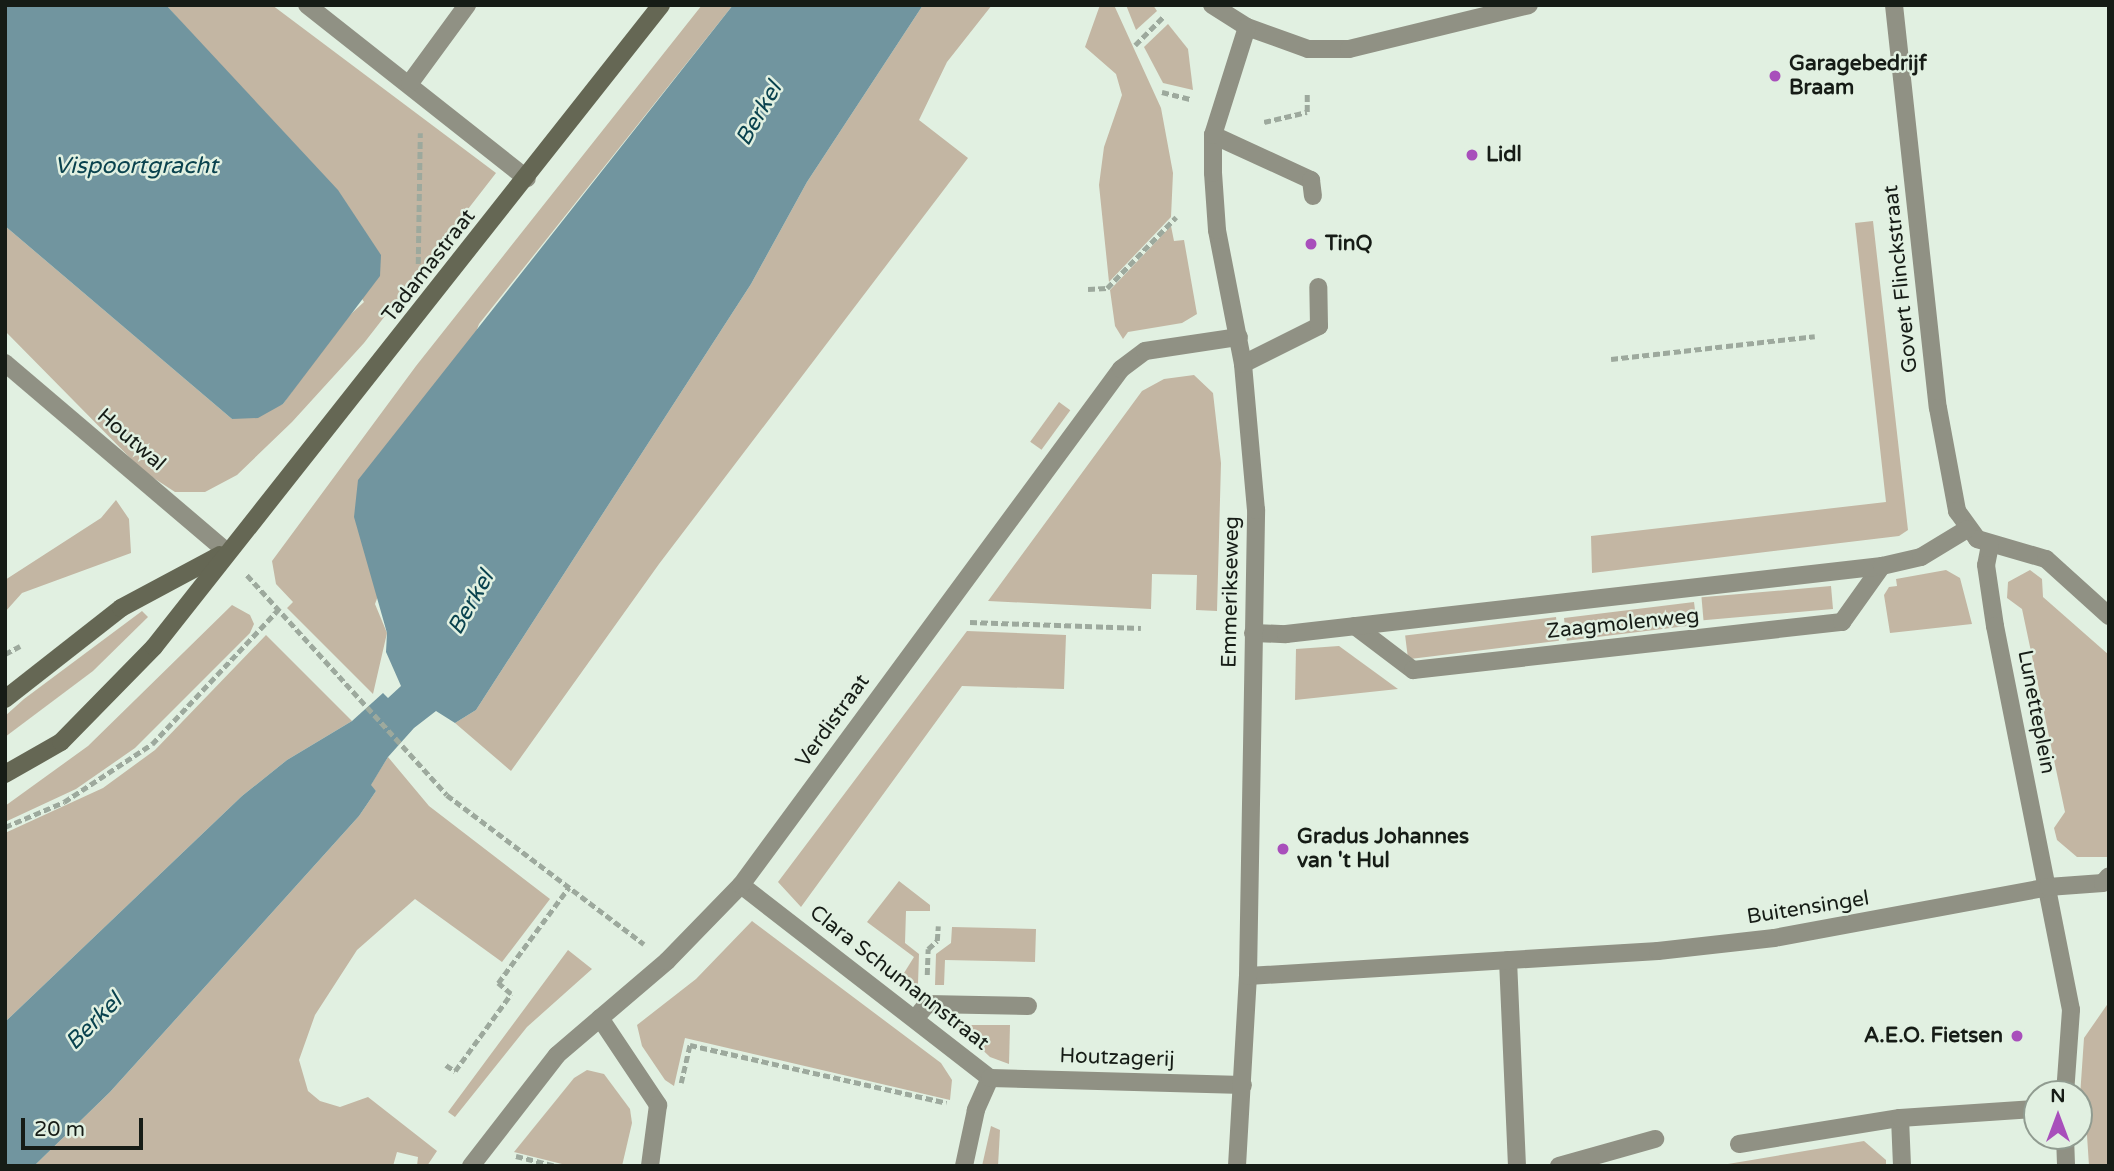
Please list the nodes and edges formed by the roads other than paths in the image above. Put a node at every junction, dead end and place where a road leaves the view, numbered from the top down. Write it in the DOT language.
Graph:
graph roads {
  1 [pos="307,5"];
  2 [pos="467,5"];
  3 [pos="661,5"];
  4 [pos="1212,5"];
  5 [pos="1529,5"];
  6 [pos="1894,5"];
  7 [pos="1247,27"];
  8 [pos="410,83"];
  9 [pos="1213,135"];
  10 [pos="527,179"];
  11 [pos="1313,196"];
  12 [pos="1318,287"];
  13 [pos="1239,337"];
  14 [pos="5,363"];
  15 [pos="1243,364"];
  16 [pos="1978,538"];
  17 [pos="227,552"];
  18 [pos="1882,565"];
  19 [pos="2109,616"];
  20 [pos="1355,626"];
  21 [pos="1254,633"];
  22 [pos="5,699"];
  23 [pos="5,774"];
  24 [pos="2109,876"];
  25 [pos="741,884"];
  26 [pos="2048,887"];
  27 [pos="1508,960"];
  28 [pos="1248,976"];
  29 [pos="1028,1006"];
  30 [pos="600,1018"];
  31 [pos="915,1019"];
  32 [pos="990,1077"];
  33 [pos="2066,1080"];
  34 [pos="1243,1085"];
  35 [pos="2023,1110"];
  36 [pos="1900,1118"];
  37 [pos="1655,1139"];
  38 [pos="1739,1144"];
  39 [pos="471,1166"];
  40 [pos="650,1166"];
  41 [pos="964,1166"];
  42 [pos="1237,1166"];
  43 [pos="1517,1166"];
  44 [pos="1559,1166"];
  45 [pos="1902,1166"];
  1 -- 8 [label="street"];
  2 -- 8 [label="street"];
  3 -- 10 [label="street, Tadamastraat"];
  4 -- 7 [label="street"];
  5 -- 7 [label="street"];
  6 -- 16 [label="street, Govert Flinckstraat"];
  7 -- 9 [label="street, Emmerikseweg"];
  8 -- 10 [label="street"];
  9 -- 11 [label="street"];
  9 -- 13 [label="street, Emmerikseweg"];
  10 -- 17 [label="street, Tadamastraat"];
  12 -- 15 [label="street"];
  13 -- 15 [label="street, Emmerikseweg"];
  13 -- 25 [label="street, Verdistraat"];
  14 -- 17 [label="street, Houtwal"];
  15 -- 21 [label="street, Emmerikseweg"];
  16 -- 18 [label="street, Zaagmolenweg"];
  16 -- 19 [label="street"];
  16 -- 26 [label="street, Lunetteplein"];
  17 -- 22 [label="street, Tadamastraat"];
  17 -- 23 [label="street, Tadamastraat"];
  18 -- 20 [label="street, Zaagmolenweg"];
  18 -- 20 [label="street, Zaagmolenweg"];
  20 -- 21 [label="street, Zaagmolenweg"];
  21 -- 28 [label="street, Emmerikseweg"];
  24 -- 26 [label="street, Buitensingel"];
  25 -- 30 [label="street, Verdistraat"];
  25 -- 31 [label="street, Clara Schumannstraat"];
  26 -- 27 [label="street, Buitensingel"];
  26 -- 33 [label="street, Lunetteplein"];
  27 -- 28 [label="street, Buitensingel"];
  27 -- 43 [label="street"];
  28 -- 34 [label="street, Emmerikseweg"];
  29 -- 31 [label="street"];
  30 -- 39 [label="street, Verdistraat"];
  30 -- 40 [label="street"];
  31 -- 32 [label="street, Clara Schumannstraat"];
  32 -- 34 [label="street, Houtzagerij"];
  32 -- 41 [label="street, Clara Schumannstraat"];
  34 -- 42 [label="street, Emmerikseweg"];
  35 -- 36 [label="street"];
  36 -- 38 [label="street"];
  36 -- 45 [label="street"];
  37 -- 44 [label="street"];
}
